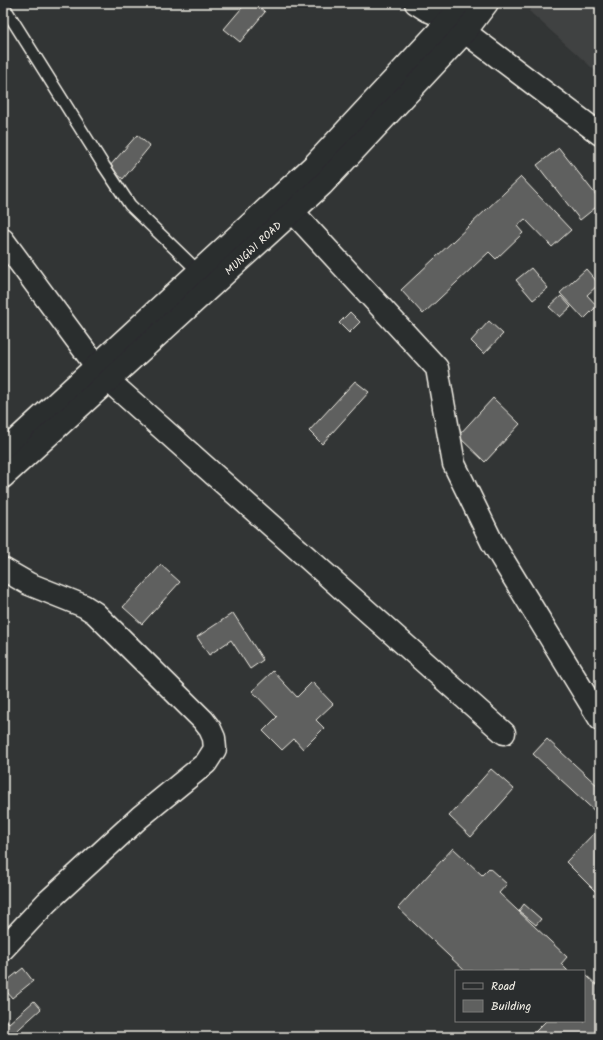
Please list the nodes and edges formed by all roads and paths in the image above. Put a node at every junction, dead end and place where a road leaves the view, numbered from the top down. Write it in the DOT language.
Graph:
graph roads {
  1 [pos="416,3"];
  2 [pos="487,3"];
  3 [pos="3,5"];
  4 [pos="460,18"];
  5 [pos="600,134"];
  6 [pos="293,212"];
  7 [pos="3,240"];
  8 [pos="199,272"];
  9 [pos="102,374"];
  10 [pos="3,452"];
  11 [pos="3,477"];
  12 [pos="3,569"];
  13 [pos="600,719"];
  14 [pos="504,733"];
  15 [pos="3,949"];
  1 -- 4 [label="street"];
  2 -- 4 [label="street, MUNGWI ROAD"];
  3 -- 8 [label="lane"];
  4 -- 5 [label="street"];
  4 -- 6 [label="street, MUNGWI ROAD"];
  4 -- 8 [label="street, MUNGWI ROAD"];
  6 -- 9 [label="street, MUNGWI ROAD"];
  6 -- 13 [label="street"];
  7 -- 9 [label="street"];
  8 -- 9 [label="street, MUNGWI ROAD"];
  9 -- 10 [label="street, MUNGWI ROAD"];
  9 -- 11 [label="street, MUNGWI ROAD"];
  9 -- 14 [label="street"];
  12 -- 15 [label="street"];
}
